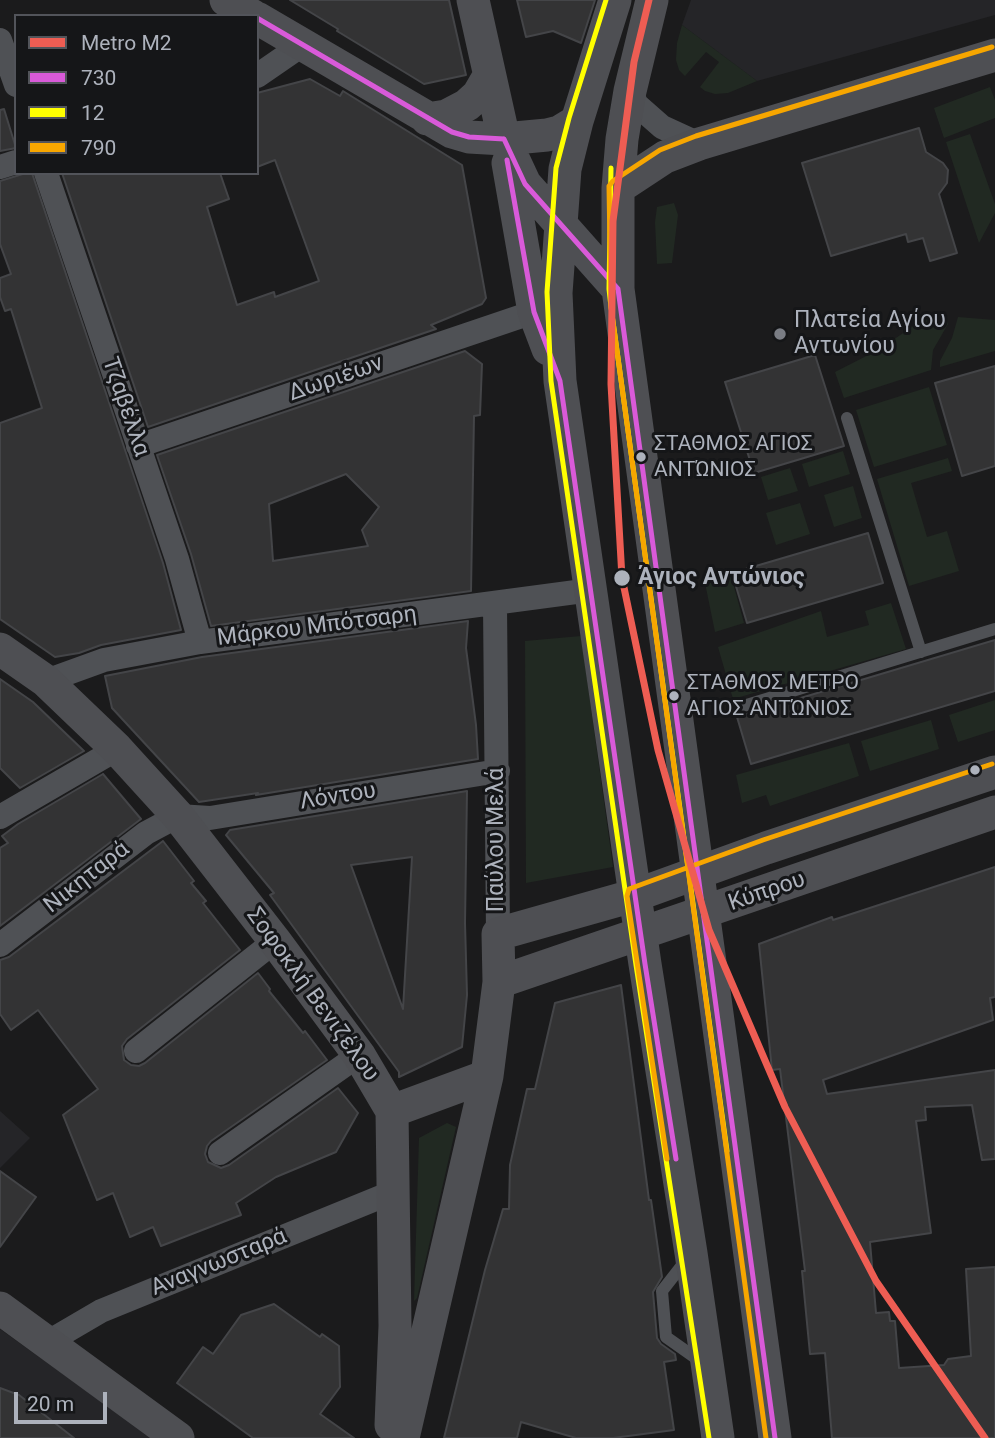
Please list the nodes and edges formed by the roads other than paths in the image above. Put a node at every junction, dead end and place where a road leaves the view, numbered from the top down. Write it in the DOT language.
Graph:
graph roads {
  1 [pos="226,0"];
  2 [pos="473,0"];
  3 [pos="615,0"];
  4 [pos="652,0"];
  5 [pos="250,14"];
  6 [pos="259,19"];
  7 [pos="0,40"];
  8 [pos="302,45"];
  9 [pos="995,55"];
  10 [pos="259,75"];
  11 [pos="489,76"];
  12 [pos="14,79"];
  13 [pos="630,91"];
  14 [pos="427,119"];
  15 [pos="577,121"];
  16 [pos="504,139"];
  17 [pos="699,144"];
  18 [pos="48,175"];
  19 [pos="618,188"];
  20 [pos="559,225"];
  21 [pos="618,289"];
  22 [pos="534,312"];
  23 [pos="560,381"];
  24 [pos="847,418"];
  25 [pos="138,446"];
  26 [pos="591,590"];
  27 [pos="495,604"];
  28 [pos="995,629"];
  29 [pos="200,642"];
  30 [pos="0,649"];
  31 [pos="921,652"];
  32 [pos="46,681"];
  33 [pos="740,707"];
  34 [pos="117,748"];
  35 [pos="498,771"];
  36 [pos="995,772"];
  37 [pos="995,813"];
  38 [pos="178,816"];
  39 [pos="0,817"];
  40 [pos="698,874"];
  41 [pos="636,895"];
  42 [pos="703,914"];
  43 [pos="498,934"];
  44 [pos="641,935"];
  45 [pos="275,940"];
  46 [pos="0,945"];
  47 [pos="499,982"];
  48 [pos="136,1051"];
  49 [pos="359,1055"];
  50 [pos="486,1076"];
  51 [pos="393,1111"];
  52 [pos="220,1153"];
  53 [pos="393,1192"];
  54 [pos="3,1317"];
  55 [pos="48,1342"];
  56 [pos="178,1438"];
  57 [pos="391,1438"];
  58 [pos="403,1438"];
  59 [pos="718,1438"];
  60 [pos="775,1438"];
  1 -- 5 [label="street"];
  2 -- 11 [label="street"];
  3 -- 15 [label="street"];
  4 -- 13 [label="street"];
  6 -- 8 [label="street"];
  7 -- 12 [label="street"];
  8 -- 10 [label="street"];
  8 -- 14 [label="street"];
  9 -- 17 [label="street"];
  11 -- 14 [label="street"];
  11 -- 16 [label="street"];
  13 -- 17 [label="street"];
  13 -- 19 [label="street"];
  14 -- 16 [label="street"];
  15 -- 16 [label="street"];
  15 -- 20 [label="street"];
  16 -- 20 [label="street"];
  16 -- 22 [label="street"];
  17 -- 19 [label="street"];
  18 -- 25 [label="street, Τζαβέλλα"];
  19 -- 21 [label="street"];
  20 -- 21 [label="street"];
  20 -- 23 [label="street"];
  21 -- 40 [label="street"];
  22 -- 23 [label="street"];
  22 -- 25 [label="street, Δωριέων"];
  23 -- 26 [label="street"];
  24 -- 31 [label="lane"];
  25 -- 29 [label="street, Τζαβέλλα"];
  26 -- 27 [label="street, Μάρκου Μπότσαρη"];
  26 -- 41 [label="street"];
  27 -- 29 [label="street, Μάρκου Μπότσαρη"];
  27 -- 35 [label="street, Παύλου Μελά"];
  28 -- 31 [label="lane"];
  29 -- 32 [label="street, Μάρκου Μπότσαρη"];
  30 -- 32 [label="street, Σοφοκλή Βενιζέλου"];
  31 -- 33 [label="lane"];
  32 -- 34 [label="street, Σοφοκλή Βενιζέλου"];
  34 -- 38 [label="street, Σοφοκλή Βενιζέλου"];
  34 -- 39 [label="street"];
  35 -- 38 [label="street, Λόντου"];
  35 -- 43 [label="street, Παύλου Μελά"];
  36 -- 40 [label="street, Κύπρου"];
  37 -- 42 [label="street, Κύπρου"];
  38 -- 45 [label="street, Σοφοκλή Βενιζέλου"];
  38 -- 46 [label="street, Νικηταρά"];
  40 -- 41 [label="street, Κύπρου"];
  40 -- 42 [label="street"];
  41 -- 43 [label="street, Κύπρου"];
  41 -- 44 [label="street"];
  42 -- 44 [label="street, Κύπρου"];
  42 -- 60 [label="street"];
  43 -- 47 [label="street, Παύλου Μελά"];
  44 -- 47 [label="street, Κύπρου"];
  44 -- 59 [label="street"];
  45 -- 48 [label="street"];
  45 -- 49 [label="street, Σοφοκλή Βενιζέλου"];
  47 -- 50 [label="street, Παύλου Μελά"];
  49 -- 51 [label="street, Σοφοκλή Βενιζέλου"];
  49 -- 52 [label="street"];
  50 -- 51 [label="street"];
  50 -- 58 [label="street, Παύλου Μελά"];
  51 -- 53 [label="street"];
  53 -- 55 [label="street, Αναγνωσταρά"];
  53 -- 57 [label="street"];
  54 -- 55 [label="street"];
  55 -- 56 [label="street"];
}
